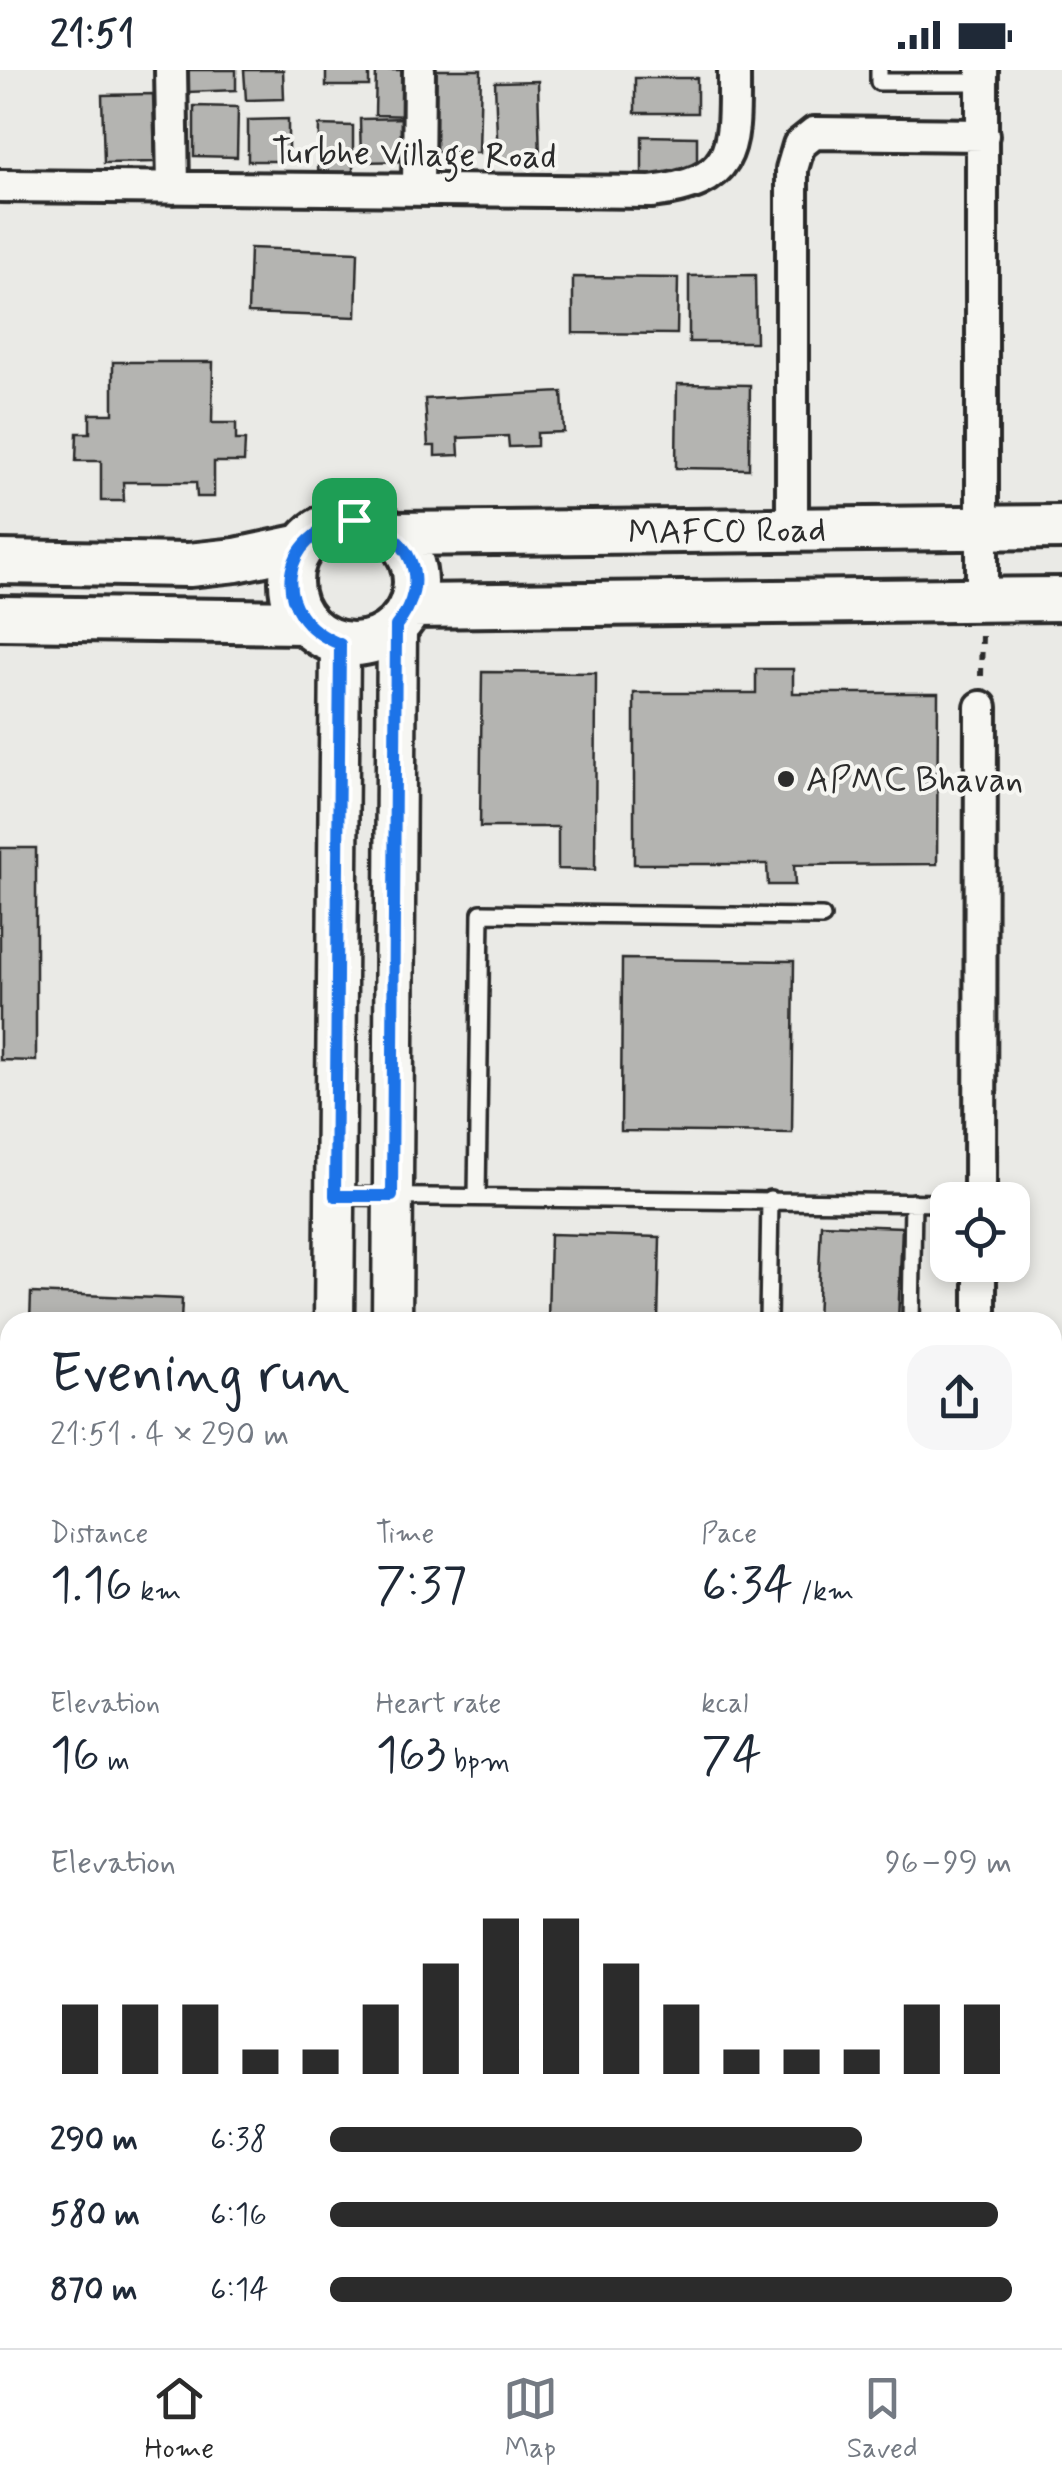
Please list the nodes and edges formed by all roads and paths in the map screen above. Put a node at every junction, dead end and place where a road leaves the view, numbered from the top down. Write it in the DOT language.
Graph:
graph roads {
  1 [pos="170,70"];
  2 [pos="419,70"];
  3 [pos="734,70"];
  4 [pos="879,70"];
  5 [pos="982,76"];
  6 [pos="983,135"];
  7 [pos="0,186"];
  8 [pos="173,188"];
  9 [pos="418,190"];
  10 [pos="1062,527"];
  11 [pos="982,528"];
  12 [pos="792,530"];
  13 [pos="392,534"];
  14 [pos="302,546"];
  15 [pos="0,562"];
  16 [pos="1062,599"];
  17 [pos="982,600"];
  18 [pos="403,616"];
  19 [pos="0,618"];
  20 [pos="323,633"];
  21 [pos="981,707"];
  22 [pos="822,918"];
  23 [pos="980,1182"];
  24 [pos="335,1196"];
  25 [pos="392,1196"];
  26 [pos="477,1196"];
  27 [pos="770,1199"];
  28 [pos="913,1202"];
  29 [pos="930,1202"];
  30 [pos="980,1282"];
  31 [pos="334,1312"];
  32 [pos="392,1312"];
  33 [pos="768,1312"];
  34 [pos="911,1312"];
  35 [pos="980,1312"];
  36 [pos="1062,2176"];
  37 [pos="1062,2209"];
  1 -- 8 [label="street"];
  2 -- 9 [label="street"];
  3 -- 9 [label="street, Turbhe Village Road"];
  4 -- 5 [label="lane"];
  5 -- 6 [label="street"];
  6 -- 11 [label="street"];
  6 -- 12 [label="street"];
  7 -- 8 [label="street, Turbhe Village Road"];
  8 -- 9 [label="street, Turbhe Village Road"];
  10 -- 11 [label="main road, MAFCO Road"];
  11 -- 12 [label="main road, MAFCO Road"];
  11 -- 17 [label="street"];
  12 -- 13 [label="main road, MAFCO Road"];
  13 -- 14 [label="main road"];
  13 -- 18 [label="main road"];
  14 -- 15 [label="main road"];
  14 -- 20 [label="main road"];
  16 -- 17 [label="main road, MAFCO Road"];
  17 -- 18 [label="main road, MAFCO Road"];
  17 -- 21 [label="path"];
  18 -- 20 [label="main road"];
  18 -- 25 [label="street"];
  19 -- 20 [label="main road"];
  20 -- 24 [label="street"];
  21 -- 23 [label="street"];
  22 -- 26 [label="lane"];
  24 -- 25 [label="lane"];
  24 -- 31 [label="street"];
  25 -- 26 [label="lane"];
  25 -- 32 [label="street"];
  26 -- 27 [label="lane"];
  27 -- 28 [label="lane"];
  27 -- 33 [label="lane"];
  28 -- 29 [label="lane"];
  28 -- 34 [label="lane"];
  30 -- 35 [label="street"];
  36 -- 37 [label="highway"];
}
